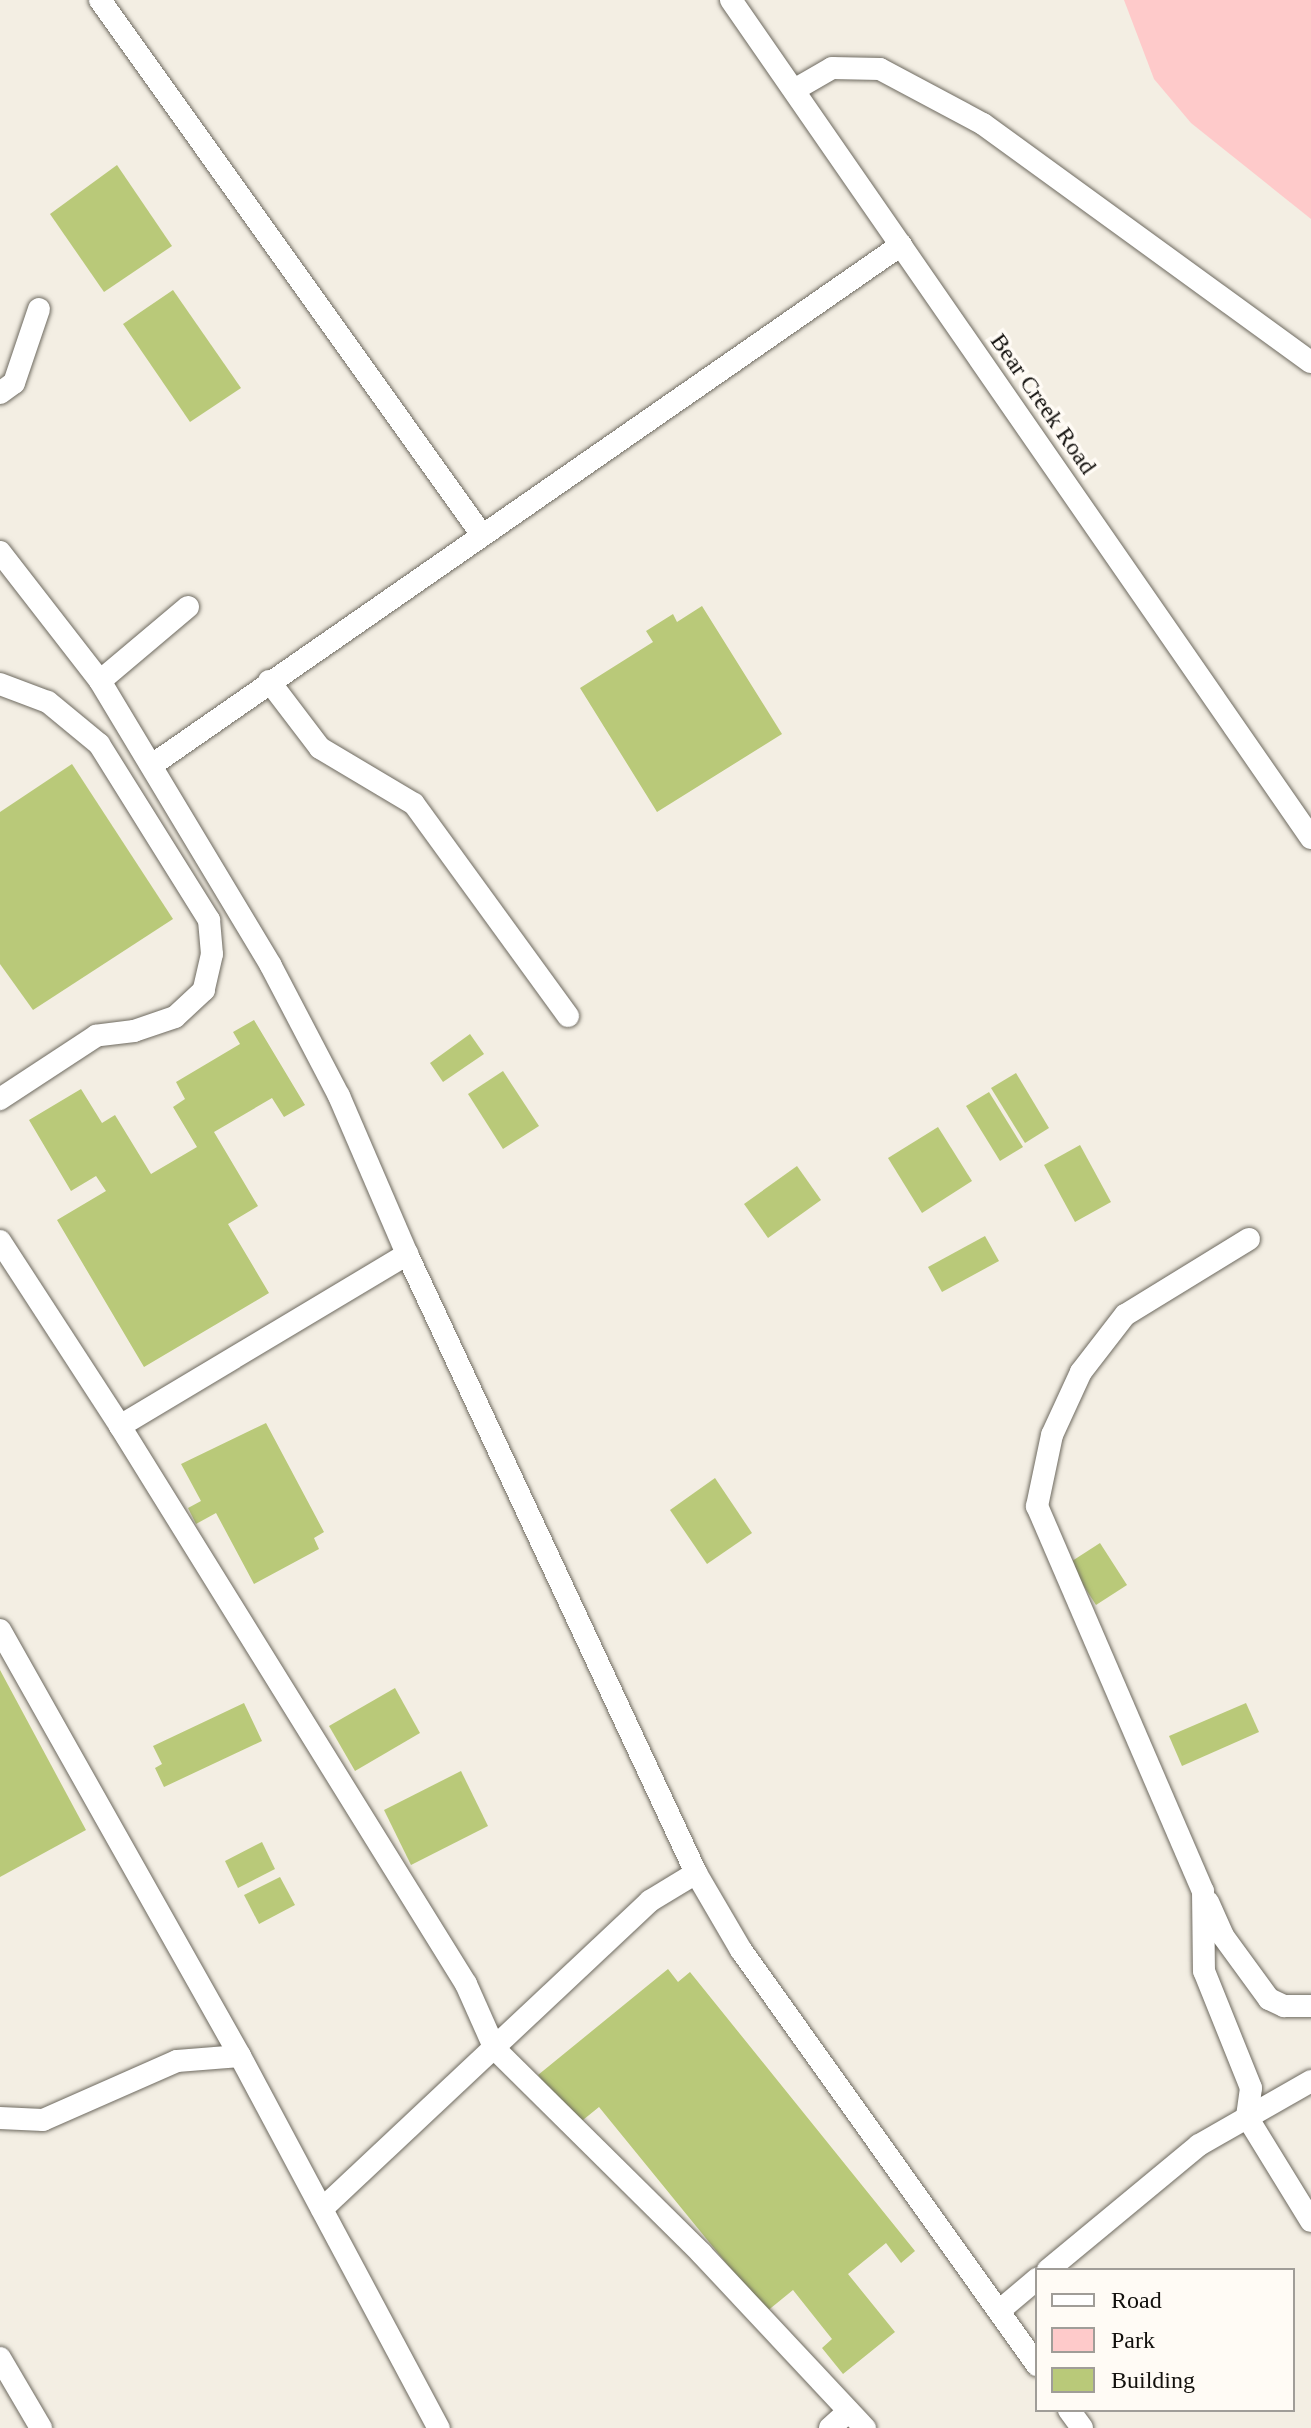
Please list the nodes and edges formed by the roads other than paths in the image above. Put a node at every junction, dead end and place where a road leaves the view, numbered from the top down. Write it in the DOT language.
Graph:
graph roads {
  1 [pos="100,0"];
  2 [pos="731,0"];
  3 [pos="794,90"];
  4 [pos="901,245"];
  5 [pos="39,309"];
  6 [pos="1311,362"];
  7 [pos="0,393"];
  8 [pos="482,535"];
  9 [pos="0,552"];
  10 [pos="188,607"];
  11 [pos="100,681"];
  12 [pos="269,681"];
  13 [pos="0,684"];
  14 [pos="152,765"];
  15 [pos="1311,838"];
  16 [pos="568,1016"];
  17 [pos="0,1099"];
  18 [pos="1249,1239"];
  19 [pos="0,1241"];
  20 [pos="407,1254"];
  21 [pos="120,1426"];
  22 [pos="0,1630"];
  23 [pos="696,1873"];
  24 [pos="1203,1891"];
  25 [pos="1311,2006"];
  26 [pos="495,2049"];
  27 [pos="240,2056"];
  28 [pos="1311,2081"];
  29 [pos="1247,2117"];
  30 [pos="0,2118"];
  31 [pos="322,2209"];
  32 [pos="1311,2221"];
  33 [pos="1050,2268"];
  34 [pos="1035,2281"];
  35 [pos="999,2311"];
  36 [pos="0,2358"];
  37 [pos="1035,2362"];
  38 [pos="849,2411"];
  39 [pos="41,2428"];
  40 [pos="439,2428"];
  41 [pos="830,2428"];
  42 [pos="865,2428"];
  1 -- 8 [label="street"];
  2 -- 3 [label="street, Bear Creek Road"];
  3 -- 4 [label="street, Bear Creek Road"];
  3 -- 6 [label="street"];
  4 -- 8 [label="street"];
  4 -- 15 [label="street, Bear Creek Road"];
  5 -- 7 [label="street"];
  8 -- 12 [label="street"];
  9 -- 11 [label="street"];
  10 -- 11 [label="street"];
  11 -- 14 [label="street"];
  12 -- 14 [label="street"];
  12 -- 16 [label="street"];
  13 -- 17 [label="street"];
  14 -- 20 [label="street"];
  18 -- 24 [label="street"];
  19 -- 21 [label="street"];
  20 -- 21 [label="street"];
  20 -- 23 [label="street"];
  21 -- 26 [label="street"];
  22 -- 27 [label="street"];
  23 -- 26 [label="street"];
  23 -- 35 [label="street"];
  24 -- 25 [label="street"];
  24 -- 29 [label="street"];
  26 -- 31 [label="street"];
  26 -- 38 [label="street"];
  27 -- 30 [label="street"];
  27 -- 31 [label="street"];
  28 -- 29 [label="street"];
  29 -- 32 [label="street"];
  29 -- 33 [label="street"];
  31 -- 40 [label="street"];
  34 -- 35 [label="street"];
  35 -- 37 [label="street"];
  36 -- 39 [label="street"];
  38 -- 41 [label="street"];
  38 -- 42 [label="street"];
}
